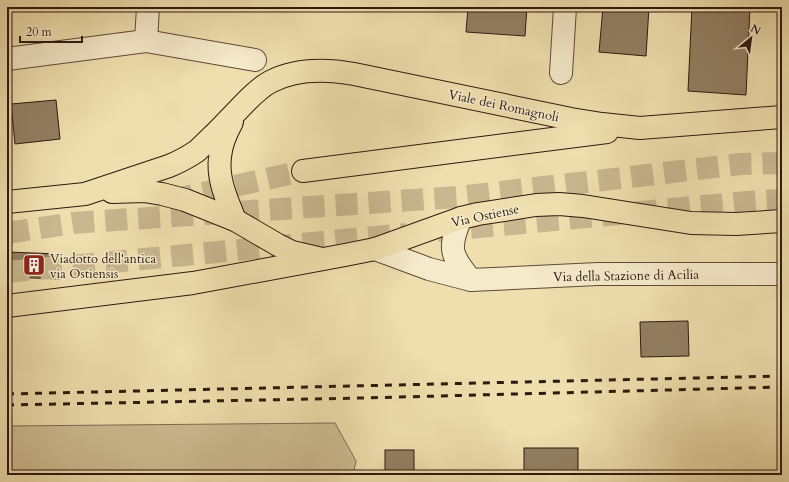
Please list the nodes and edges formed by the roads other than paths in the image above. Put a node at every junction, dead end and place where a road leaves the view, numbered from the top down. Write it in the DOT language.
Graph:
graph roads {
  1 [pos="148,7"];
  2 [pos="565,7"];
  3 [pos="146,41"];
  4 [pos="7,59"];
  5 [pos="255,60"];
  6 [pos="561,73"];
  7 [pos="240,108"];
  8 [pos="782,117"];
  9 [pos="640,128"];
  10 [pos="303,171"];
  11 [pos="85,194"];
  12 [pos="7,202"];
  13 [pos="461,218"];
  14 [pos="235,220"];
  15 [pos="782,221"];
  16 [pos="375,249"];
  17 [pos="325,259"];
  18 [pos="782,274"];
  19 [pos="471,280"];
  20 [pos="7,306"];
  1 -- 3 [label="street"];
  2 -- 6 [label="street"];
  3 -- 4 [label="street"];
  3 -- 5 [label="street"];
  7 -- 9 [label="main road, Viale dei Romagnoli"];
  7 -- 11 [label="main road, Viale dei Romagnoli"];
  7 -- 14 [label="main road, Viale dei Romagnoli"];
  8 -- 9 [label="main road, Viale dei Romagnoli"];
  9 -- 10 [label="main road"];
  11 -- 12 [label="main road, Viale dei Romagnoli"];
  11 -- 14 [label="main road, Via Ostiense"];
  13 -- 15 [label="main road, Via Ostiense"];
  13 -- 16 [label="main road, Via Ostiense"];
  13 -- 19 [label="street"];
  14 -- 17 [label="main road, Via Ostiense"];
  16 -- 17 [label="main road, Via Ostiense"];
  16 -- 19 [label="street, Via della Stazione di Acilia"];
  17 -- 20 [label="main road"];
  18 -- 19 [label="street, Via della Stazione di Acilia"];
}
